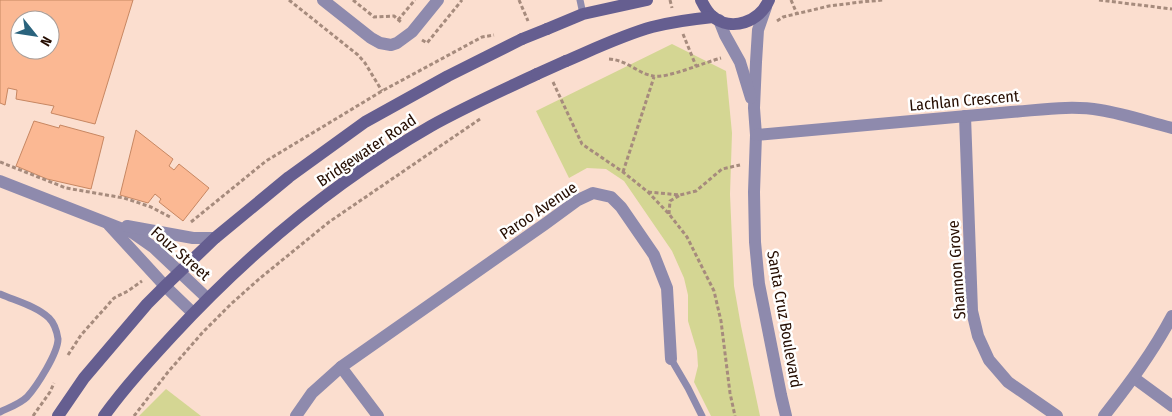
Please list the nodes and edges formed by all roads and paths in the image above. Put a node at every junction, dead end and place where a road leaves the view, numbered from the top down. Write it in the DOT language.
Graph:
graph roads {
  1 [pos="289,0"];
  2 [pos="323,0"];
  3 [pos="353,0"];
  4 [pos="415,0"];
  5 [pos="438,0"];
  6 [pos="519,0"];
  7 [pos="580,0"];
  8 [pos="644,0"];
  9 [pos="701,0"];
  10 [pos="791,0"];
  11 [pos="883,0"];
  12 [pos="1099,0"];
  13 [pos="769,2"];
  14 [pos="1172,9"];
  15 [pos="583,14"];
  16 [pos="797,14"];
  17 [pos="716,19"];
  18 [pos="398,20"];
  19 [pos="771,24"];
  20 [pos="532,29"];
  21 [pos="412,32"];
  22 [pos="497,35"];
  23 [pos="735,53"];
  24 [pos="603,60"];
  25 [pos="654,77"];
  26 [pos="552,79"];
  27 [pos="382,91"];
  28 [pos="754,108"];
  29 [pos="965,116"];
  30 [pos="483,117"];
  31 [pos="1172,128"];
  32 [pos="756,135"];
  33 [pos="0,162"];
  34 [pos="756,166"];
  35 [pos="622,172"];
  36 [pos="0,181"];
  37 [pos="648,192"];
  38 [pos="680,195"];
  39 [pos="669,214"];
  40 [pos="174,219"];
  41 [pos="105,222"];
  42 [pos="188,225"];
  43 [pos="215,238"];
  44 [pos="179,271"];
  45 [pos="153,273"];
  46 [pos="165,286"];
  47 [pos="0,294"];
  48 [pos="208,298"];
  49 [pos="193,313"];
  50 [pos="1172,316"];
  51 [pos="67,355"];
  52 [pos="671,359"];
  53 [pos="341,367"];
  54 [pos="56,376"];
  55 [pos="1134,378"];
  56 [pos="1172,406"];
  57 [pos="0,412"];
  58 [pos="33,416"];
  59 [pos="58,416"];
  60 [pos="104,416"];
  61 [pos="134,416"];
  62 [pos="296,416"];
  63 [pos="378,416"];
  64 [pos="702,416"];
  65 [pos="736,416"];
  66 [pos="786,416"];
  67 [pos="1057,416"];
  68 [pos="1104,416"];
  1 -- 27 [label="path"];
  2 -- 21 [label="street"];
  3 -- 18 [label="path"];
  4 -- 18 [label="path"];
  5 -- 21 [label="street"];
  6 -- 20 [label="path"];
  7 -- 15 [label="lane"];
  8 -- 15 [label="street, Bridgewater Road"];
  9 -- 17 [label="street"];
  10 -- 16 [label="path"];
  11 -- 16 [label="path"];
  12 -- 14 [label="path"];
  13 -- 17 [label="street, Bridgewater Road"];
  13 -- 28 [label="street, Santa Cruz Boulevard"];
  15 -- 43 [label="street, Bridgewater Road, bridge"];
  16 -- 19 [label="path"];
  17 -- 23 [label="street, Santa Cruz Boulevard"];
  17 -- 48 [label="street, Bridgewater Road, bridge"];
  18 -- 21 [label="path"];
  22 -- 27 [label="path"];
  23 -- 25 [label="path"];
  23 -- 28 [label="street, Santa Cruz Boulevard"];
  24 -- 25 [label="path"];
  25 -- 35 [label="path"];
  26 -- 35 [label="path"];
  27 -- 42 [label="path"];
  28 -- 32 [label="street, Santa Cruz Boulevard"];
  29 -- 31 [label="street, Lachlan Crescent"];
  29 -- 32 [label="street, Lachlan Crescent"];
  29 -- 67 [label="street, Shannon Grove"];
  30 -- 61 [label="path"];
  32 -- 34 [label="street, Santa Cruz Boulevard"];
  33 -- 40 [label="path"];
  34 -- 38 [label="path"];
  34 -- 66 [label="street, Santa Cruz Boulevard"];
  35 -- 37 [label="path"];
  36 -- 41 [label="street, Fouz Street"];
  37 -- 38 [label="path"];
  37 -- 39 [label="path"];
  38 -- 39 [label="path"];
  39 -- 65 [label="path"];
  41 -- 43 [label="street, Fouz Street"];
  41 -- 44 [label="street, Fouz Street"];
  41 -- 45 [label="street, Fouz Street"];
  43 -- 44 [label="street, Bridgewater Road"];
  44 -- 46 [label="street, Bridgewater Road"];
  44 -- 48 [label="street, Fouz Street"];
  45 -- 46 [label="street, Fouz Street"];
  45 -- 51 [label="path"];
  46 -- 49 [label="street, Fouz Street"];
  46 -- 59 [label="street, Bridgewater Road"];
  47 -- 57 [label="lane"];
  48 -- 49 [label="street, Bridgewater Road"];
  49 -- 60 [label="street, Bridgewater Road"];
  50 -- 55 [label="street"];
  52 -- 53 [label="street, Paroo Avenue"];
  52 -- 64 [label="lane, Paroo Avenue"];
  53 -- 62 [label="street, Paroo Avenue"];
  53 -- 63 [label="street"];
  54 -- 58 [label="path"];
  55 -- 56 [label="street"];
  55 -- 68 [label="street"];
}
